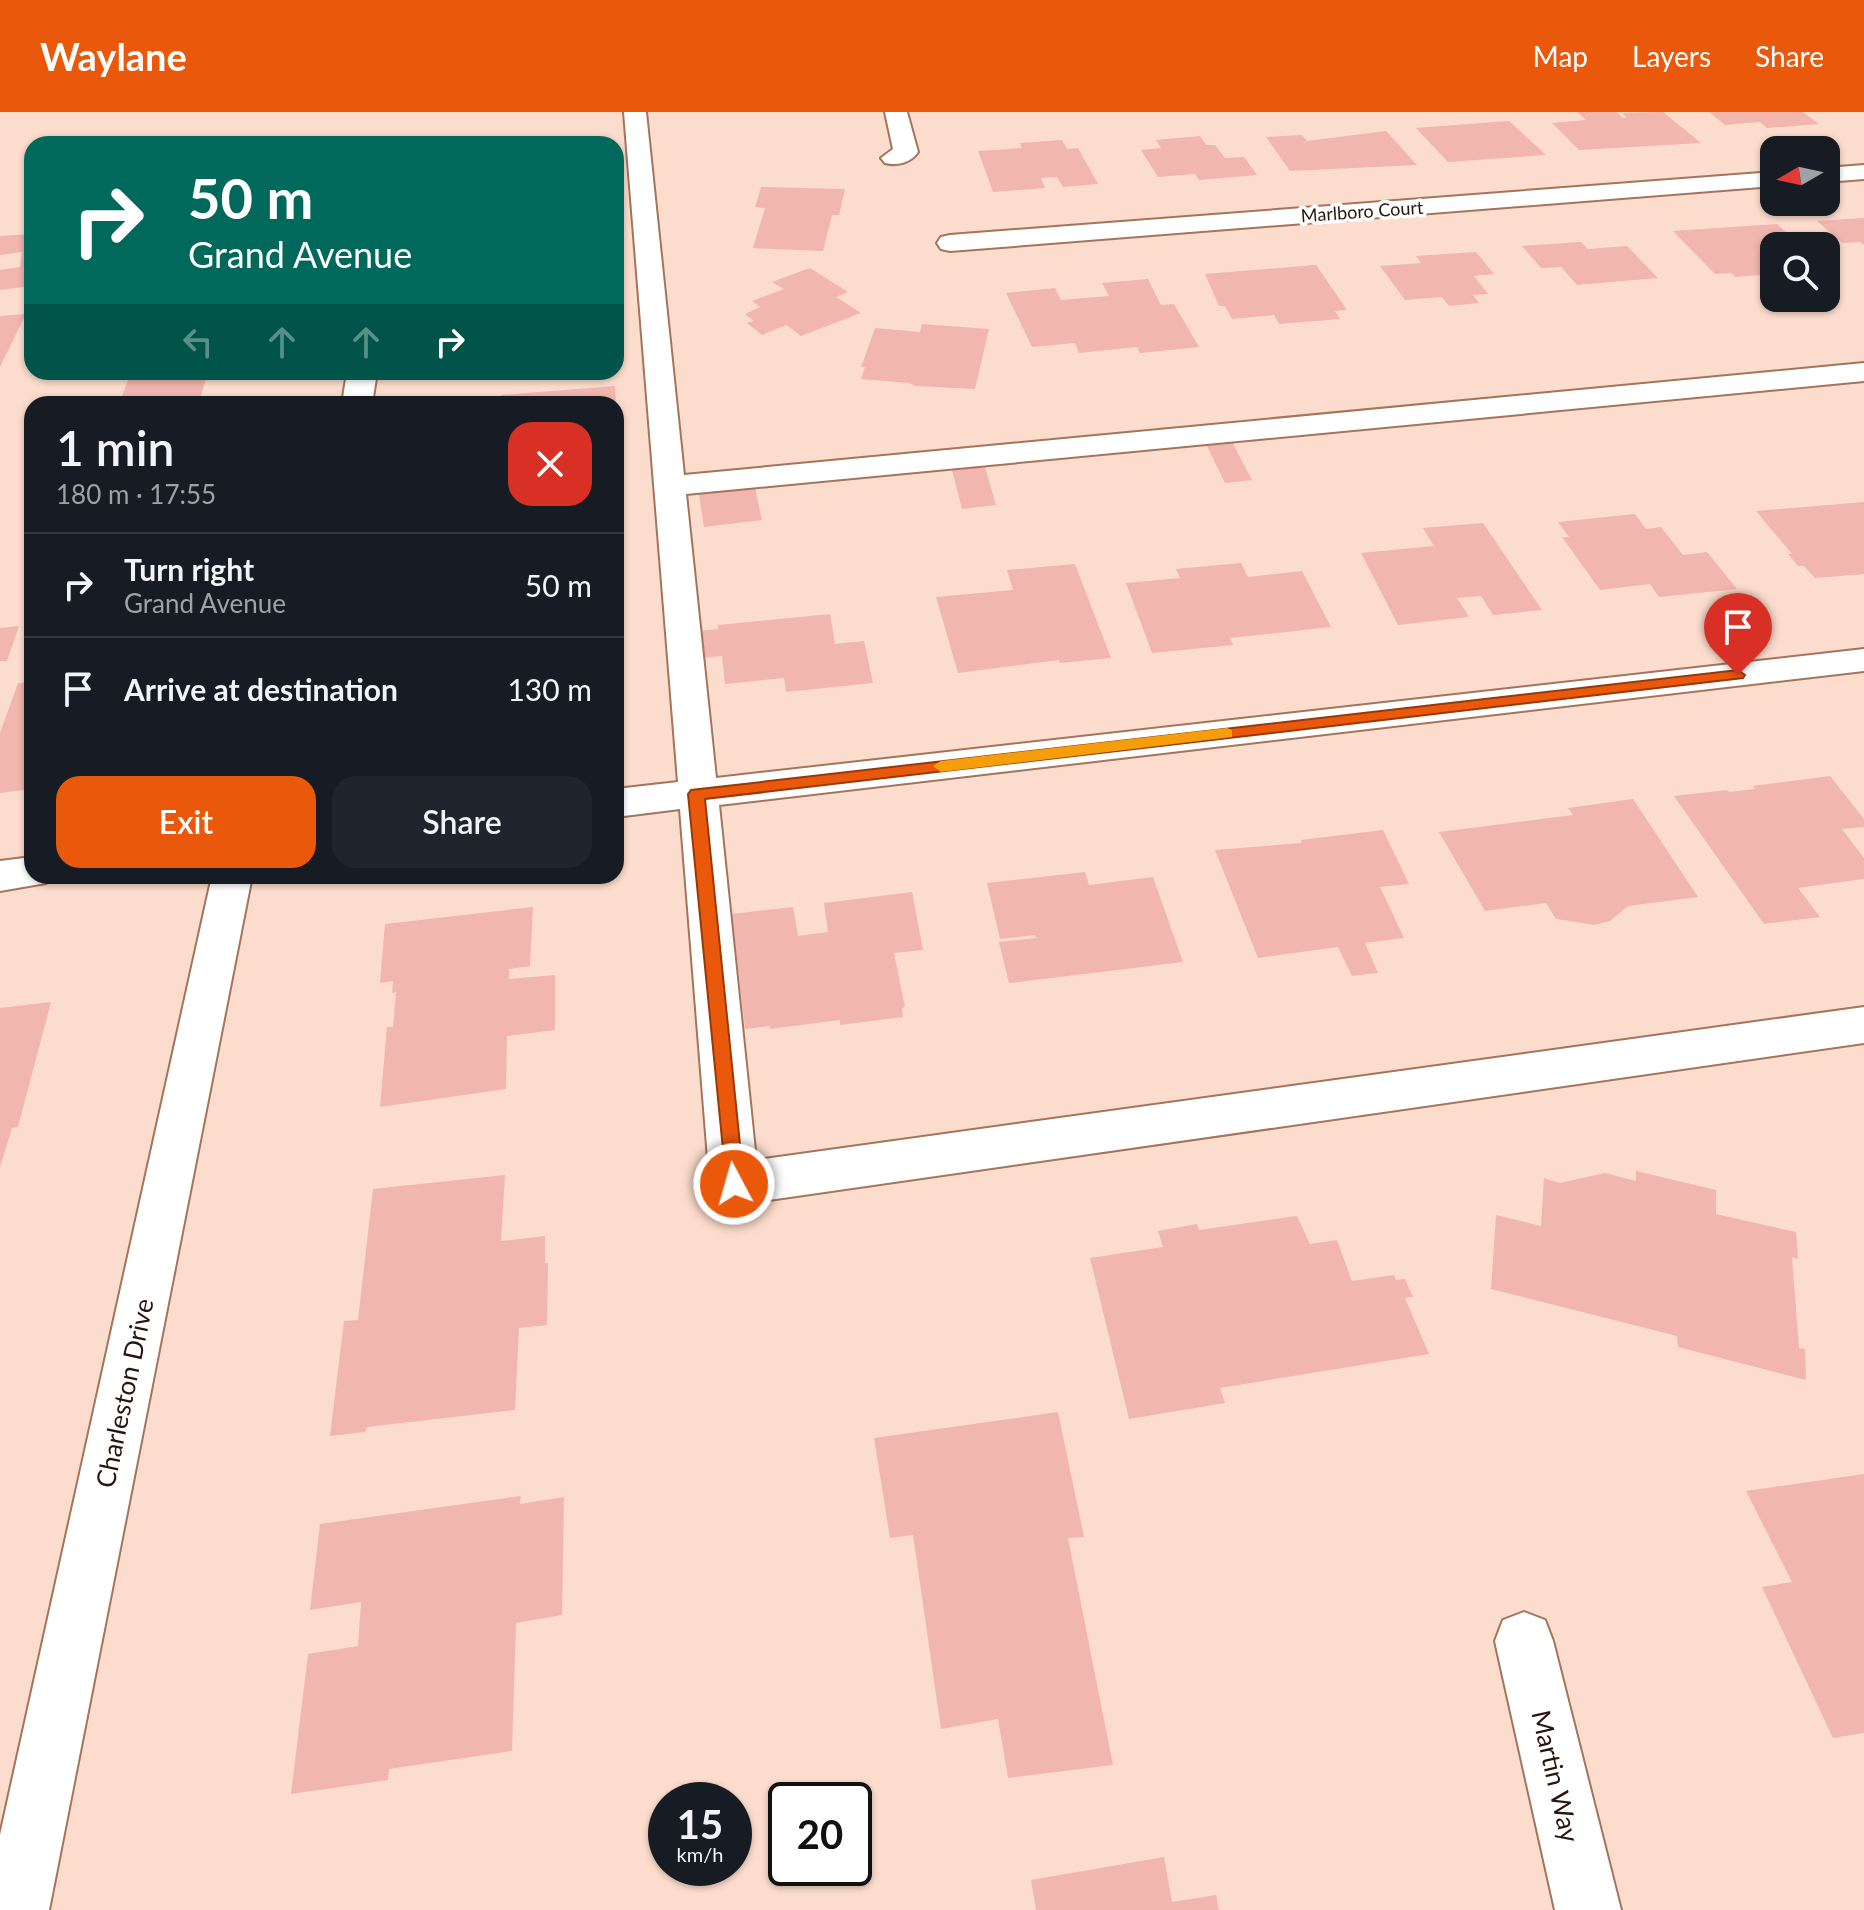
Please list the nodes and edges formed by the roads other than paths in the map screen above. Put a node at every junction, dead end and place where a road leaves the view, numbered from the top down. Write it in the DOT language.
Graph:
graph roads {
  1 [pos="635,112"];
  2 [pos="896,112"];
  3 [pos="893,158"];
  4 [pos="1864,172"];
  5 [pos="1840,174"];
  6 [pos="1760,180"];
  7 [pos="950,243"];
  8 [pos="1864,372"];
  9 [pos="668,486"];
  10 [pos="1864,660"];
  11 [pos="696,794"];
  12 [pos="624,802"];
  13 [pos="24,873"];
  14 [pos="0,876"];
  15 [pos="230,884"];
  16 [pos="1864,1025"];
  17 [pos="1524,1641"];
  18 [pos="16,1839"];
  19 [pos="16,1910"];
  20 [pos="1588,1910"];
  1 -- 9 [label="street"];
  2 -- 3 [label="street"];
  4 -- 5 [label="street"];
  6 -- 7 [label="street, Marlboro Court"];
  8 -- 9 [label="street"];
  9 -- 11 [label="street"];
  10 -- 11 [label="street"];
  11 -- 12 [label="street"];
  11 -- 16 [label="street"];
  13 -- 14 [label="street"];
  15 -- 18 [label="street, Charleston Drive"];
  17 -- 20 [label="street, Martin Way"];
  18 -- 19 [label="street, Charleston Drive"];
}
